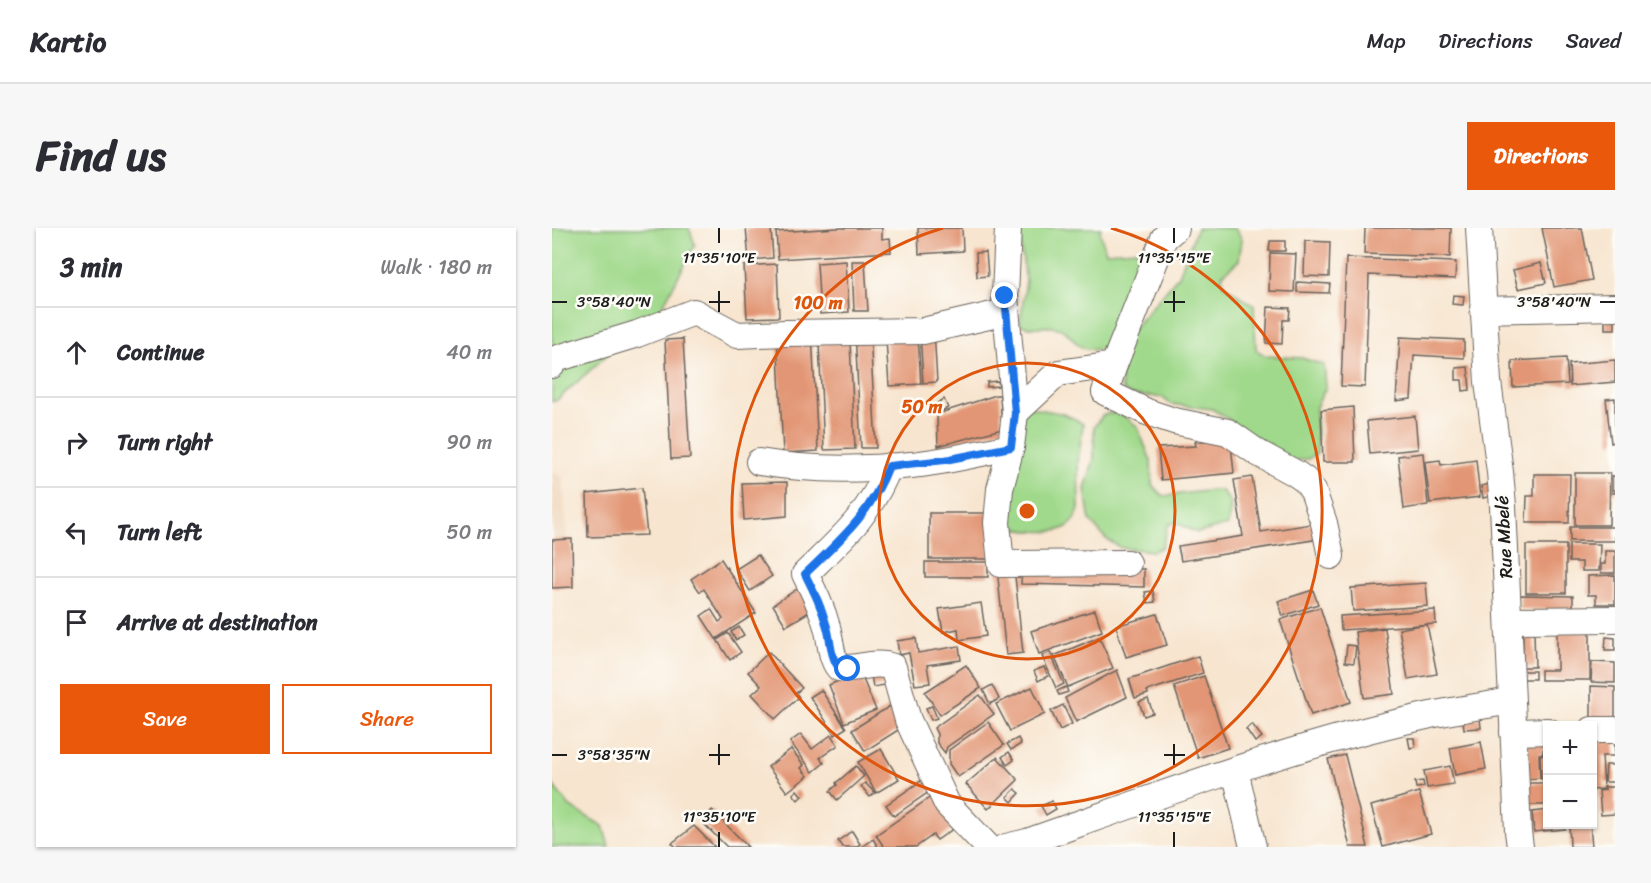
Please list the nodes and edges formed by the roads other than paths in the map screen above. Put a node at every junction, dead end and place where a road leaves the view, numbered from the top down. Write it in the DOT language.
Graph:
graph roads {
  1 [pos="1008,228"];
  2 [pos="1176,228"];
  3 [pos="1479,228"];
  4 [pos="1615,307"];
  5 [pos="1484,310"];
  6 [pos="1006,312"];
  7 [pos="552,365"];
  8 [pos="1114,365"];
  9 [pos="1015,413"];
  10 [pos="1011,447"];
  11 [pos="759,462"];
  12 [pos="889,466"];
  13 [pos="1331,556"];
  14 [pos="1128,563"];
  15 [pos="1615,619"];
  16 [pos="1509,620"];
  17 [pos="1511,701"];
  18 [pos="1597,730"];
  19 [pos="1615,730"];
  20 [pos="1543,731"];
  21 [pos="1513,732"];
  22 [pos="1235,770"];
  23 [pos="988,847"];
  24 [pos="1006,847"];
  25 [pos="1253,847"];
  26 [pos="1520,847"];
  1 -- 6 [label="street"];
  2 -- 8 [label="street"];
  3 -- 5 [label="street, Rue Mbelé"];
  4 -- 5 [label="street"];
  5 -- 16 [label="street, Rue Mbelé"];
  6 -- 7 [label="street"];
  6 -- 9 [label="street"];
  8 -- 9 [label="street"];
  8 -- 13 [label="street"];
  9 -- 10 [label="street"];
  10 -- 12 [label="street"];
  10 -- 14 [label="street"];
  11 -- 12 [label="street"];
  12 -- 23 [label="street"];
  15 -- 16 [label="street"];
  16 -- 17 [label="street, Rue Mbelé"];
  17 -- 21 [label="street, Rue Mbelé"];
  17 -- 22 [label="street"];
  18 -- 19 [label="street"];
  20 -- 21 [label="street"];
  21 -- 26 [label="street, Rue Mbelé"];
  22 -- 24 [label="street"];
  22 -- 25 [label="street"];
}
